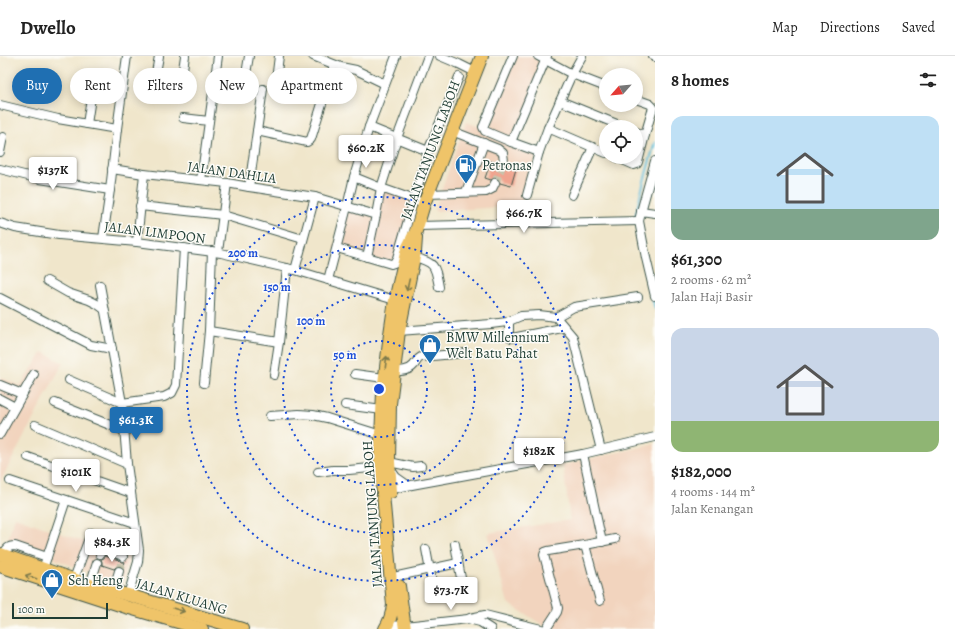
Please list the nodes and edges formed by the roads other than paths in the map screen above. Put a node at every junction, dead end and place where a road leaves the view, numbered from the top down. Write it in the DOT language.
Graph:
graph roads {
  1 [pos="127,56"];
  2 [pos="159,56"];
  3 [pos="185,56"];
  4 [pos="218,56"];
  5 [pos="249,56"];
  6 [pos="279,56"];
  7 [pos="313,56"];
  8 [pos="396,56"];
  9 [pos="428,56"];
  10 [pos="440,56"];
  11 [pos="482,56"];
  12 [pos="513,56"];
  13 [pos="582,56"];
  14 [pos="544,57"];
  15 [pos="461,60"];
  16 [pos="334,65"];
  17 [pos="157,68"];
  18 [pos="183,68"];
  19 [pos="247,68"];
  20 [pos="278,68"];
  21 [pos="475,72"];
  22 [pos="572,74"];
  23 [pos="459,77"];
  24 [pos="385,84"];
  25 [pos="599,84"];
  26 [pos="263,90"];
  27 [pos="560,101"];
  28 [pos="643,101"];
  29 [pos="90,104"];
  30 [pos="0,105"];
  31 [pos="183,118"];
  32 [pos="607,120"];
  33 [pos="208,121"];
  34 [pos="87,124"];
  35 [pos="369,127"];
  36 [pos="548,128"];
  37 [pos="117,129"];
  38 [pos="257,131"];
  39 [pos="452,131"];
  40 [pos="645,135"];
  41 [pos="3,137"];
  42 [pos="397,138"];
  43 [pos="511,142"];
  44 [pos="484,143"];
  45 [pos="643,143"];
  46 [pos="592,147"];
  47 [pos="599,150"];
  48 [pos="428,151"];
  49 [pos="0,152"];
  50 [pos="539,152"];
  51 [pos="504,161"];
  52 [pos="654,166"];
  53 [pos="0,169"];
  54 [pos="112,169"];
  55 [pos="144,174"];
  56 [pos="354,176"];
  57 [pos="201,180"];
  58 [pos="227,183"];
  59 [pos="495,183"];
  60 [pos="248,187"];
  61 [pos="381,188"];
  62 [pos="110,190"];
  63 [pos="466,192"];
  64 [pos="527,195"];
  65 [pos="572,195"];
  66 [pos="315,197"];
  67 [pos="422,199"];
  68 [pos="140,206"];
  69 [pos="347,208"];
  70 [pos="641,211"];
  71 [pos="655,213"];
  72 [pos="222,215"];
  73 [pos="376,215"];
  74 [pos="635,221"];
  75 [pos="0,223"];
  76 [pos="417,228"];
  77 [pos="103,238"];
  78 [pos="304,239"];
  79 [pos="136,242"];
  80 [pos="184,248"];
  81 [pos="337,248"];
  82 [pos="215,252"];
  83 [pos="367,257"];
  84 [pos="414,257"];
  85 [pos="291,269"];
  86 [pos="328,280"];
  87 [pos="47,281"];
  88 [pos="100,285"];
  89 [pos="439,287"];
  90 [pos="655,296"];
  91 [pos="638,297"];
  92 [pos="0,298"];
  93 [pos="400,301"];
  94 [pos="104,309"];
  95 [pos="556,317"];
  96 [pos="509,321"];
  97 [pos="562,328"];
  98 [pos="209,331"];
  99 [pos="398,331"];
  100 [pos="279,342"];
  101 [pos="112,349"];
  102 [pos="466,353"];
  103 [pos="394,371"];
  104 [pos="34,374"];
  105 [pos="355,374"];
  106 [pos="274,375"];
  107 [pos="384,378"];
  108 [pos="69,380"];
  109 [pos="204,383"];
  110 [pos="0,385"];
  111 [pos="10,389"];
  112 [pos="22,394"];
  113 [pos="2,400"];
  114 [pos="55,403"];
  115 [pos="122,403"];
  116 [pos="345,405"];
  117 [pos="15,407"];
  118 [pos="382,410"];
  119 [pos="270,416"];
  120 [pos="35,425"];
  121 [pos="125,431"];
  122 [pos="0,434"];
  123 [pos="381,434"];
  124 [pos="655,436"];
  125 [pos="600,450"];
  126 [pos="583,454"];
  127 [pos="28,457"];
  128 [pos="127,464"];
  129 [pos="387,466"];
  130 [pos="421,466"];
  131 [pos="318,472"];
  132 [pos="10,481"];
  133 [pos="406,484"];
  134 [pos="417,484"];
  135 [pos="388,487"];
  136 [pos="131,492"];
  137 [pos="66,500"];
  138 [pos="135,523"];
  139 [pos="91,533"];
  140 [pos="615,539"];
  141 [pos="602,542"];
  142 [pos="455,544"];
  143 [pos="585,545"];
  144 [pos="426,549"];
  145 [pos="100,554"];
  146 [pos="123,558"];
  147 [pos="1,559"];
  148 [pos="45,563"];
  149 [pos="458,563"];
  150 [pos="97,564"];
  151 [pos="430,569"];
  152 [pos="118,570"];
  153 [pos="398,576"];
  154 [pos="74,579"];
  155 [pos="462,584"];
  156 [pos="90,585"];
  157 [pos="113,591"];
  158 [pos="434,593"];
  159 [pos="128,595"];
  160 [pos="600,601"];
  161 [pos="162,617"];
  162 [pos="468,619"];
  163 [pos="387,627"];
  164 [pos="405,628"];
  165 [pos="202,629"];
  166 [pos="242,629"];
  167 [pos="491,629"];
  168 [pos="541,629"];
  169 [pos="546,629"];
  1 -- 37 [label="street"];
  2 -- 17 [label="street"];
  3 -- 18 [label="street"];
  4 -- 33 [label="street"];
  5 -- 19 [label="street"];
  6 -- 20 [label="street"];
  7 -- 16 [label="street"];
  8 -- 24 [label="street"];
  9 -- 42 [label="street"];
  10 -- 15 [label="street"];
  11 -- 21 [label="highway, JALAN TANJUNG LABOH"];
  12 -- 43 [label="street"];
  13 -- 22 [label="street"];
  14 -- 22 [label="street"];
  14 -- 43 [label="street"];
  15 -- 21 [label="street"];
  16 -- 24 [label="street"];
  16 -- 38 [label="street"];
  21 -- 39 [label="highway, JALAN TANJUNG LABOH"];
  22 -- 25 [label="street"];
  22 -- 27 [label="street"];
  23 -- 48 [label="street"];
  24 -- 35 [label="street"];
  26 -- 38 [label="street"];
  27 -- 32 [label="street"];
  27 -- 36 [label="street"];
  28 -- 40 [label="street"];
  29 -- 34 [label="street"];
  30 -- 34 [label="street"];
  31 -- 33 [label="street"];
  33 -- 57 [label="street"];
  34 -- 37 [label="street"];
  35 -- 42 [label="street"];
  35 -- 56 [label="street"];
  36 -- 46 [label="street"];
  36 -- 50 [label="street"];
  37 -- 54 [label="street"];
  38 -- 60 [label="street"];
  39 -- 44 [label="street"];
  39 -- 67 [label="highway, JALAN TANJUNG LABOH"];
  40 -- 45 [label="street"];
  41 -- 49 [label="street"];
  42 -- 48 [label="street"];
  42 -- 61 [label="street"];
  43 -- 50 [label="street"];
  44 -- 51 [label="street"];
  44 -- 63 [label="street"];
  46 -- 47 [label="street"];
  46 -- 65 [label="street"];
  48 -- 67 [label="street"];
  50 -- 64 [label="street"];
  52 -- 70 [label="street"];
  53 -- 62 [label="street"];
  54 -- 55 [label="street, JALAN DAHLIA"];
  54 -- 62 [label="street"];
  55 -- 57 [label="street, JALAN DAHLIA"];
  55 -- 68 [label="street"];
  56 -- 61 [label="street"];
  56 -- 69 [label="street"];
  57 -- 58 [label="street, JALAN DAHLIA"];
  58 -- 60 [label="street, JALAN DAHLIA"];
  58 -- 72 [label="street"];
  59 -- 63 [label="street"];
  60 -- 66 [label="street, JALAN DAHLIA"];
  61 -- 67 [label="street"];
  61 -- 73 [label="street"];
  62 -- 77 [label="street"];
  63 -- 67 [label="street"];
  66 -- 69 [label="street, JALAN DAHLIA"];
  66 -- 78 [label="street"];
  67 -- 76 [label="highway, JALAN TANJUNG LABOH"];
  67 -- 83 [label="street"];
  68 -- 72 [label="street"];
  68 -- 79 [label="street"];
  69 -- 73 [label="street, JALAN DAHLIA"];
  69 -- 81 [label="street"];
  70 -- 71 [label="street"];
  70 -- 74 [label="street"];
  72 -- 78 [label="street"];
  72 -- 82 [label="street"];
  73 -- 83 [label="street"];
  74 -- 76 [label="street"];
  74 -- 90 [label="street"];
  75 -- 77 [label="street, JALAN LIMPOON"];
  76 -- 84 [label="highway, JALAN TANJUNG LABOH"];
  76 -- 93 [label="highway, JALAN TANJUNG LABOH"];
  77 -- 79 [label="street, JALAN LIMPOON"];
  78 -- 85 [label="street"];
  79 -- 80 [label="street, JALAN LIMPOON"];
  80 -- 82 [label="street, JALAN LIMPOON"];
  80 -- 115 [label="street"];
  81 -- 83 [label="street"];
  81 -- 86 [label="street"];
  82 -- 85 [label="street, JALAN LIMPOON"];
  82 -- 98 [label="street"];
  84 -- 89 [label="street"];
  84 -- 93 [label="highway, JALAN TANJUNG LABOH, one-way"];
  85 -- 86 [label="street, JALAN LIMPOON"];
  85 -- 100 [label="street"];
  86 -- 93 [label="street, JALAN LIMPOON"];
  87 -- 94 [label="street"];
  88 -- 94 [label="street"];
  91 -- 95 [label="street"];
  92 -- 101 [label="street"];
  93 -- 99 [label="highway, JALAN TANJUNG LABOH"];
  107 -- 93 [label="highway, JALAN TANJUNG LABOH, one-way"];
  94 -- 101 [label="street"];
  95 -- 96 [label="street"];
  95 -- 125 [label="street"];
  96 -- 97 [label="street"];
  96 -- 99 [label="street"];
  98 -- 100 [label="street"];
  98 -- 109 [label="street"];
  99 -- 103 [label="highway, JALAN TANJUNG LABOH"];
  100 -- 106 [label="street"];
  101 -- 115 [label="street"];
  102 -- 103 [label="street"];
  103 -- 129 [label="highway, JALAN TANJUNG LABOH"];
  104 -- 112 [label="street"];
  105 -- 107 [label="street"];
  107 -- 118 [label="highway, JALAN TANJUNG LABOH"];
  108 -- 115 [label="street"];
  110 -- 111 [label="street"];
  111 -- 112 [label="street"];
  111 -- 113 [label="street"];
  112 -- 117 [label="street"];
  113 -- 117 [label="street"];
  114 -- 121 [label="street"];
  115 -- 121 [label="street"];
  116 -- 118 [label="street"];
  117 -- 122 [label="street"];
  118 -- 123 [label="highway, JALAN TANJUNG LABOH"];
  119 -- 123 [label="street"];
  120 -- 128 [label="street"];
  121 -- 128 [label="street"];
  123 -- 129 [label="highway, JALAN TANJUNG LABOH"];
  124 -- 125 [label="street"];
  125 -- 126 [label="street"];
  126 -- 134 [label="street"];
  126 -- 141 [label="street"];
  127 -- 136 [label="street"];
  128 -- 136 [label="street"];
  129 -- 130 [label="street"];
  129 -- 131 [label="street"];
  129 -- 133 [label="street"];
  129 -- 135 [label="highway, JALAN TANJUNG LABOH"];
  132 -- 137 [label="street"];
  133 -- 134 [label="street"];
  133 -- 135 [label="street"];
  134 -- 135 [label="street"];
  135 -- 153 [label="highway, JALAN TANJUNG LABOH"];
  135 -- 163 [label="highway, JALAN TANJUNG LABOH"];
  136 -- 138 [label="street"];
  137 -- 138 [label="street"];
  137 -- 148 [label="street"];
  138 -- 159 [label="street"];
  139 -- 154 [label="street"];
  140 -- 141 [label="street"];
  141 -- 143 [label="street"];
  142 -- 149 [label="street"];
  143 -- 160 [label="street"];
  143 -- 169 [label="street"];
  144 -- 151 [label="street"];
  145 -- 146 [label="street"];
  147 -- 148 [label="highway, JALAN KLUANG"];
  161 -- 147 [label="highway, JALAN KLUANG, one-way"];
  148 -- 154 [label="highway, JALAN KLUANG"];
  149 -- 151 [label="street"];
  149 -- 155 [label="street"];
  150 -- 156 [label="street"];
  151 -- 153 [label="street"];
  151 -- 158 [label="street"];
  152 -- 157 [label="street"];
  153 -- 164 [label="highway, JALAN TANJUNG LABOH"];
  154 -- 156 [label="highway, JALAN KLUANG"];
  156 -- 157 [label="highway, JALAN KLUANG"];
  157 -- 159 [label="highway, JALAN KLUANG"];
  159 -- 161 [label="highway"];
  159 -- 166 [label="highway, JALAN KLUANG, one-way"];
  161 -- 165 [label="highway, JALAN KLUANG"];
  162 -- 164 [label="street"];
  162 -- 167 [label="street"];
  162 -- 168 [label="street"];
  163 -- 164 [label="street"];
}
